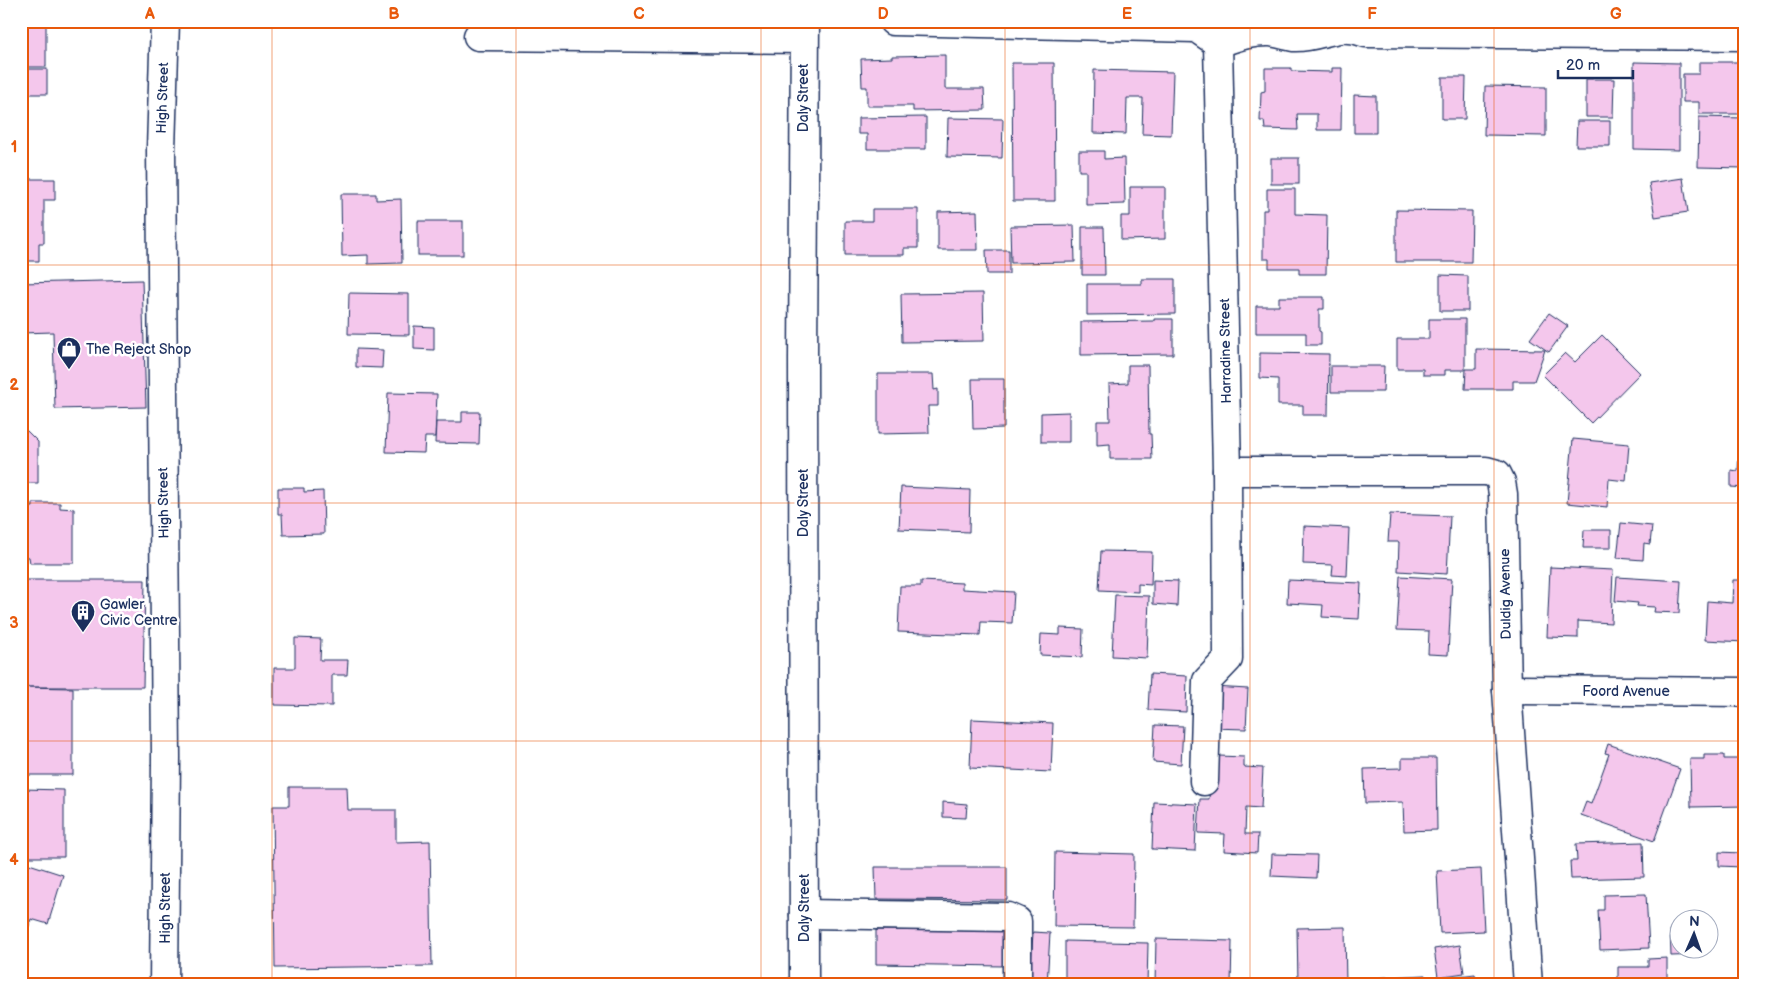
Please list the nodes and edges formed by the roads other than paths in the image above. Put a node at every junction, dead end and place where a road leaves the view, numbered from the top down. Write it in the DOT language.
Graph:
graph roads {
  1 [pos="165,21"];
  2 [pos="893,21"];
  3 [pos="685,29"];
  4 [pos="804,30"];
  5 [pos="478,36"];
  6 [pos="1745,36"];
  7 [pos="1218,43"];
  8 [pos="1227,471"];
  9 [pos="1506,690"];
  10 [pos="1745,692"];
  11 [pos="1204,781"];
  12 [pos="804,914"];
  13 [pos="164,985"];
  14 [pos="804,985"];
  15 [pos="1017,985"];
  16 [pos="1528,985"];
  1 -- 13 [label="street, High Street"];
  2 -- 7 [label="street"];
  3 -- 4 [label="street"];
  3 -- 5 [label="street"];
  4 -- 12 [label="street, Daly Street"];
  6 -- 7 [label="street"];
  7 -- 8 [label="street, Harradine Street"];
  8 -- 9 [label="street, Duldig Avenue"];
  8 -- 11 [label="street, Harradine Street"];
  9 -- 10 [label="street, Foord Avenue"];
  9 -- 16 [label="street, Duldig Avenue"];
  12 -- 14 [label="street, Daly Street"];
  12 -- 15 [label="street"];
}
